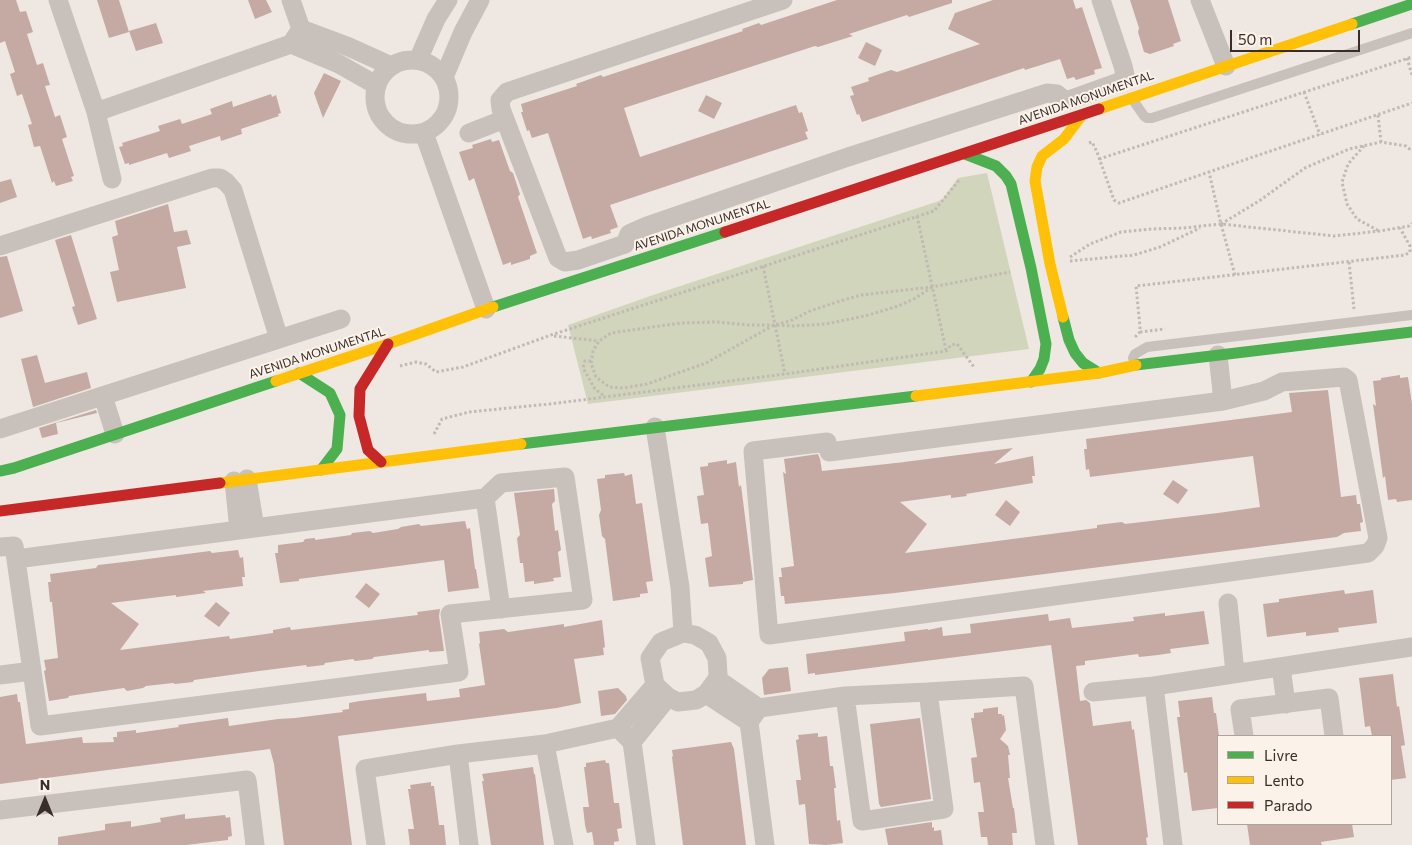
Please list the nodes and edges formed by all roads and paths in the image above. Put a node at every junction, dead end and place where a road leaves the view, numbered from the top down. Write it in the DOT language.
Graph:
graph roads {
  1 [pos="58,0"];
  2 [pos="292,0"];
  3 [pos="448,0"];
  4 [pos="480,0"];
  5 [pos="783,0"];
  6 [pos="1101,0"];
  7 [pos="1200,0"];
  8 [pos="1412,4"];
  9 [pos="1412,33"];
  10 [pos="296,37"];
  11 [pos="1412,57"];
  12 [pos="1407,58"];
  13 [pos="418,60"];
  14 [pos="391,66"];
  15 [pos="1226,66"];
  16 [pos="1412,75"];
  17 [pos="444,77"];
  18 [pos="376,85"];
  19 [pos="1304,92"];
  20 [pos="1131,97"];
  21 [pos="1412,103"];
  22 [pos="96,112"];
  23 [pos="1082,115"];
  24 [pos="1378,115"];
  25 [pos="504,119"];
  26 [pos="424,133"];
  27 [pos="469,133"];
  28 [pos="1320,135"];
  29 [pos="1382,142"];
  30 [pos="1084,145"];
  31 [pos="1364,146"];
  32 [pos="1412,151"];
  33 [pos="965,154"];
  34 [pos="848,157"];
  35 [pos="1099,159"];
  36 [pos="819,167"];
  37 [pos="1209,172"];
  38 [pos="962,177"];
  39 [pos="112,179"];
  40 [pos="858,188"];
  41 [pos="830,197"];
  42 [pos="917,216"];
  43 [pos="1412,223"];
  44 [pos="1221,224"];
  45 [pos="1202,227"];
  46 [pos="1400,228"];
  47 [pos="1380,231"];
  48 [pos="0,246"];
  49 [pos="1411,252"];
  50 [pos="1349,262"];
  51 [pos="763,266"];
  52 [pos="1031,268"];
  53 [pos="1235,275"];
  54 [pos="932,287"];
  55 [pos="486,309"];
  56 [pos="1354,309"];
  57 [pos="1412,315"];
  58 [pos="340,319"];
  59 [pos="774,325"];
  60 [pos="1412,332"];
  61 [pos="551,335"];
  62 [pos="279,339"];
  63 [pos="599,341"];
  64 [pos="388,344"];
  65 [pos="1130,344"];
  66 [pos="946,350"];
  67 [pos="1218,355"];
  68 [pos="591,361"];
  69 [pos="1128,366"];
  70 [pos="982,369"];
  71 [pos="370,372"];
  72 [pos="299,373"];
  73 [pos="1099,373"];
  74 [pos="785,374"];
  75 [pos="1031,382"];
  76 [pos="103,396"];
  77 [pos="605,396"];
  78 [pos="1222,401"];
  79 [pos="655,428"];
  80 [pos="0,429"];
  81 [pos="115,434"];
  82 [pos="432,436"];
  83 [pos="381,462"];
  84 [pos="321,470"];
  85 [pos="0,471"];
  86 [pos="240,480"];
  87 [pos="485,498"];
  88 [pos="0,511"];
  89 [pos="247,529"];
  90 [pos="0,547"];
  91 [pos="16,559"];
  92 [pos="1228,602"];
  93 [pos="502,609"];
  94 [pos="683,633"];
  95 [pos="1412,647"];
  96 [pos="1281,667"];
  97 [pos="32,671"];
  98 [pos="1235,673"];
  99 [pos="0,674"];
  100 [pos="712,686"];
  101 [pos="1154,686"];
  102 [pos="662,691"];
  103 [pos="928,692"];
  104 [pos="1093,692"];
  105 [pos="845,696"];
  106 [pos="1286,704"];
  107 [pos="754,715"];
  108 [pos="618,728"];
  109 [pos="1244,735"];
  110 [pos="1332,735"];
  111 [pos="632,742"];
  112 [pos="545,744"];
  113 [pos="458,754"];
  114 [pos="0,810"];
  115 [pos="255,845"];
  116 [pos="376,845"];
  117 [pos="469,845"];
  118 [pos="564,845"];
  119 [pos="646,845"];
  120 [pos="765,845"];
  121 [pos="1045,845"];
  122 [pos="1173,845"];
  1 -- 22 [label="street"];
  2 -- 10 [label="street"];
  3 -- 13 [label="street"];
  4 -- 17 [label="street"];
  5 -- 25 [label="street"];
  6 -- 34 [label="street"];
  7 -- 15 [label="street"];
  8 -- 15 [label="street, AVENIDA MONUMENTAL"];
  9 -- 20 [label="lane"];
  10 -- 14 [label="street"];
  10 -- 18 [label="street"];
  10 -- 22 [label="street"];
  11 -- 12 [label="path"];
  12 -- 16 [label="path"];
  12 -- 19 [label="path"];
  13 -- 14 [label="street"];
  13 -- 17 [label="street"];
  14 -- 18 [label="street"];
  15 -- 20 [label="street, AVENIDA MONUMENTAL"];
  17 -- 26 [label="street"];
  18 -- 26 [label="street"];
  19 -- 28 [label="path"];
  19 -- 35 [label="path"];
  20 -- 23 [label="street, AVENIDA MONUMENTAL"];
  21 -- 24 [label="path"];
  22 -- 39 [label="street"];
  23 -- 33 [label="street, AVENIDA MONUMENTAL"];
  23 -- 73 [label="street"];
  24 -- 28 [label="path"];
  24 -- 29 [label="path"];
  25 -- 27 [label="street"];
  25 -- 36 [label="street"];
  26 -- 55 [label="street"];
  28 -- 37 [label="path"];
  29 -- 31 [label="path"];
  29 -- 32 [label="path"];
  30 -- 35 [label="path"];
  31 -- 44 [label="path"];
  31 -- 47 [label="path"];
  33 -- 40 [label="street, AVENIDA MONUMENTAL"];
  33 -- 52 [label="street"];
  34 -- 36 [label="street"];
  34 -- 40 [label="street"];
  35 -- 37 [label="path"];
  36 -- 41 [label="street"];
  37 -- 44 [label="path"];
  38 -- 42 [label="path"];
  40 -- 41 [label="street, AVENIDA MONUMENTAL"];
  41 -- 55 [label="street, AVENIDA MONUMENTAL"];
  42 -- 51 [label="path"];
  42 -- 54 [label="path"];
  43 -- 46 [label="path"];
  44 -- 45 [label="path"];
  44 -- 47 [label="path"];
  44 -- 53 [label="path"];
  45 -- 45 [label="path"];
  46 -- 47 [label="path"];
  46 -- 49 [label="path"];
  48 -- 62 [label="street"];
  49 -- 50 [label="path"];
  50 -- 53 [label="path"];
  50 -- 56 [label="path"];
  51 -- 59 [label="path"];
  51 -- 61 [label="path"];
  52 -- 54 [label="path"];
  52 -- 75 [label="street"];
  53 -- 65 [label="path"];
  54 -- 59 [label="path"];
  54 -- 59 [label="path"];
  54 -- 66 [label="path"];
  55 -- 64 [label="street, AVENIDA MONUMENTAL"];
  57 -- 69 [label="lane"];
  58 -- 62 [label="street"];
  59 -- 63 [label="path"];
  59 -- 68 [label="path"];
  59 -- 74 [label="path"];
  60 -- 67 [label="street"];
  61 -- 63 [label="path"];
  61 -- 71 [label="path"];
  62 -- 76 [label="street"];
  63 -- 68 [label="path"];
  64 -- 71 [label="street"];
  64 -- 72 [label="street, AVENIDA MONUMENTAL"];
  66 -- 70 [label="path"];
  66 -- 74 [label="path"];
  67 -- 69 [label="street"];
  67 -- 78 [label="street"];
  68 -- 77 [label="path"];
  69 -- 73 [label="street"];
  71 -- 83 [label="street"];
  72 -- 81 [label="street, AVENIDA MONUMENTAL"];
  72 -- 84 [label="street"];
  73 -- 75 [label="street"];
  74 -- 77 [label="path"];
  75 -- 79 [label="street"];
  76 -- 80 [label="street"];
  76 -- 81 [label="street"];
  77 -- 82 [label="path"];
  78 -- 78 [label="street"];
  79 -- 83 [label="street"];
  79 -- 94 [label="street"];
  81 -- 85 [label="street, AVENIDA MONUMENTAL"];
  83 -- 84 [label="street"];
  84 -- 86 [label="street"];
  86 -- 88 [label="street"];
  86 -- 89 [label="street"];
  87 -- 89 [label="street"];
  87 -- 93 [label="street"];
  87 -- 93 [label="street"];
  89 -- 91 [label="street"];
  90 -- 91 [label="street"];
  91 -- 97 [label="street"];
  92 -- 98 [label="street"];
  93 -- 97 [label="street"];
  94 -- 100 [label="street"];
  94 -- 102 [label="street"];
  95 -- 96 [label="street"];
  96 -- 98 [label="street"];
  96 -- 106 [label="street"];
  97 -- 99 [label="street"];
  98 -- 101 [label="street"];
  100 -- 102 [label="street"];
  100 -- 107 [label="street"];
  101 -- 104 [label="street"];
  101 -- 122 [label="street"];
  102 -- 108 [label="street"];
  102 -- 111 [label="street"];
  103 -- 105 [label="street"];
  103 -- 105 [label="street"];
  103 -- 121 [label="street"];
  105 -- 107 [label="street"];
  106 -- 109 [label="street"];
  106 -- 110 [label="street"];
  107 -- 120 [label="street"];
  108 -- 111 [label="street"];
  108 -- 112 [label="street"];
  111 -- 119 [label="street"];
  112 -- 113 [label="street"];
  112 -- 118 [label="street"];
  113 -- 116 [label="street"];
  113 -- 117 [label="street"];
  114 -- 115 [label="street"];
}
